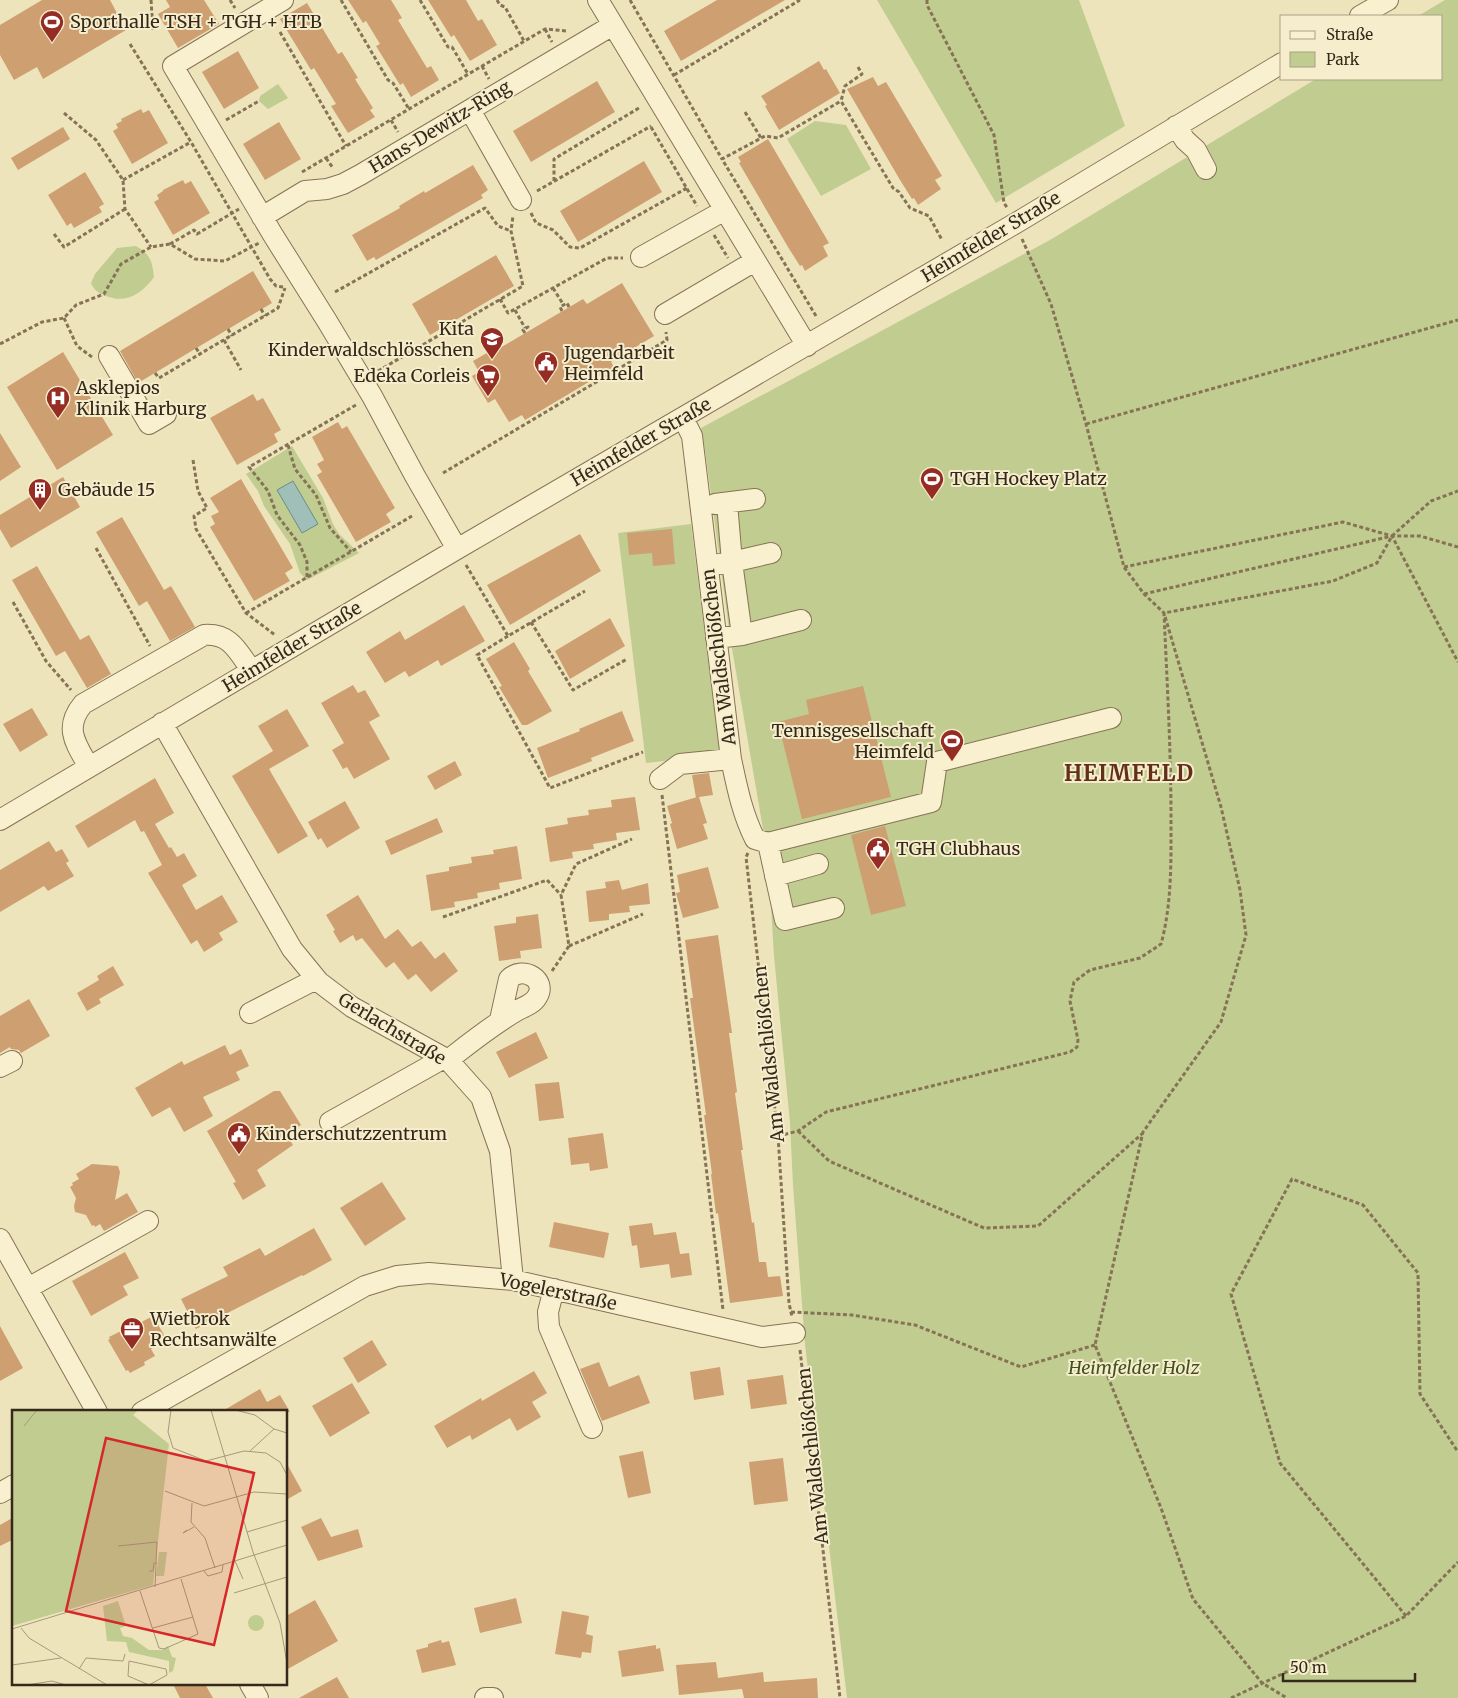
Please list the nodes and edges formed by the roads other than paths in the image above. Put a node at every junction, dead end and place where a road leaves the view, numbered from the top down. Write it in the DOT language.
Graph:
graph roads {
  1 [pos="283,0"];
  2 [pos="598,0"];
  3 [pos="1388,0"];
  4 [pos="1362,15"];
  5 [pos="613,25"];
  6 [pos="1280,64"];
  7 [pos="470,110"];
  8 [pos="1176,126"];
  9 [pos="1206,169"];
  10 [pos="523,199"];
  11 [pos="257,209"];
  12 [pos="724,210"];
  13 [pos="641,257"];
  14 [pos="755,261"];
  15 [pos="666,314"];
  16 [pos="807,346"];
  17 [pos="109,356"];
  18 [pos="166,414"];
  19 [pos="683,418"];
  20 [pos="755,499"];
  21 [pos="727,503"];
  22 [pos="700,505"];
  23 [pos="457,549"];
  24 [pos="771,553"];
  25 [pos="732,562"];
  26 [pos="708,566"];
  27 [pos="801,620"];
  28 [pos="742,635"];
  29 [pos="716,638"];
  30 [pos="252,671"];
  31 [pos="1111,718"];
  32 [pos="162,723"];
  33 [pos="731,759"];
  34 [pos="89,767"];
  35 [pos="660,779"];
  36 [pos="0,820"];
  37 [pos="761,841"];
  38 [pos="818,864"];
  39 [pos="775,876"];
  40 [pos="834,908"];
  41 [pos="316,979"];
  42 [pos="250,1013"];
  43 [pos="500,1020"];
  44 [pos="446,1059"];
  45 [pos="330,1122"];
  46 [pos="148,1221"];
  47 [pos="0,1239"];
  48 [pos="513,1280"];
  49 [pos="28,1288"];
  50 [pos="554,1289"];
  51 [pos="795,1334"];
  52 [pos="96,1410"];
  53 [pos="146,1410"];
  54 [pos="592,1428"];
  55 [pos="12,1486"];
  56 [pos="0,1493"];
  57 [pos="251,1686"];
  58 [pos="258,1698"];
  59 [pos="485,1698"];
  60 [pos="493,1698"];
  1 -- 11 [label="street"];
  2 -- 5 [label="street"];
  3 -- 4 [label="street"];
  5 -- 7 [label="street, Hans-Dewitz-Ring"];
  5 -- 12 [label="street"];
  6 -- 8 [label="street, Heimfelder Straße"];
  7 -- 10 [label="street"];
  7 -- 11 [label="street, Hans-Dewitz-Ring"];
  8 -- 9 [label="street"];
  8 -- 16 [label="street, Heimfelder Straße"];
  11 -- 23 [label="street"];
  12 -- 13 [label="street"];
  12 -- 14 [label="street"];
  14 -- 15 [label="street"];
  14 -- 16 [label="street"];
  16 -- 19 [label="street, Heimfelder Straße"];
  17 -- 18 [label="street"];
  19 -- 22 [label="street, Am Waldschlößchen"];
  19 -- 23 [label="street, Heimfelder Straße"];
  20 -- 21 [label="street"];
  21 -- 22 [label="street"];
  21 -- 25 [label="street"];
  22 -- 26 [label="street, Am Waldschlößchen"];
  23 -- 30 [label="street, Heimfelder Straße"];
  24 -- 25 [label="street"];
  25 -- 26 [label="street"];
  25 -- 28 [label="street"];
  26 -- 29 [label="street, Am Waldschlößchen"];
  27 -- 28 [label="street"];
  28 -- 29 [label="street"];
  29 -- 33 [label="street, Am Waldschlößchen"];
  30 -- 32 [label="street, Heimfelder Straße"];
  30 -- 34 [label="street"];
  31 -- 37 [label="street"];
  32 -- 34 [label="street, Heimfelder Straße"];
  32 -- 41 [label="street, Gerlachstraße"];
  33 -- 35 [label="street"];
  33 -- 37 [label="street, Am Waldschlößchen"];
  34 -- 36 [label="street, Heimfelder Straße"];
  37 -- 39 [label="street"];
  38 -- 39 [label="street"];
  39 -- 40 [label="street"];
  41 -- 42 [label="street"];
  41 -- 44 [label="street, Gerlachstraße"];
  43 -- 43 [label="street"];
  43 -- 44 [label="street"];
  44 -- 45 [label="street"];
  44 -- 48 [label="street, Gerlachstraße"];
  46 -- 49 [label="street"];
  47 -- 49 [label="street"];
  48 -- 50 [label="street, Vogelerstraße"];
  48 -- 53 [label="street, Vogelerstraße"];
  49 -- 52 [label="street"];
  50 -- 51 [label="street, Vogelerstraße"];
  50 -- 54 [label="street"];
  55 -- 56 [label="street"];
  57 -- 58 [label="street"];
  59 -- 60 [label="street"];
}
